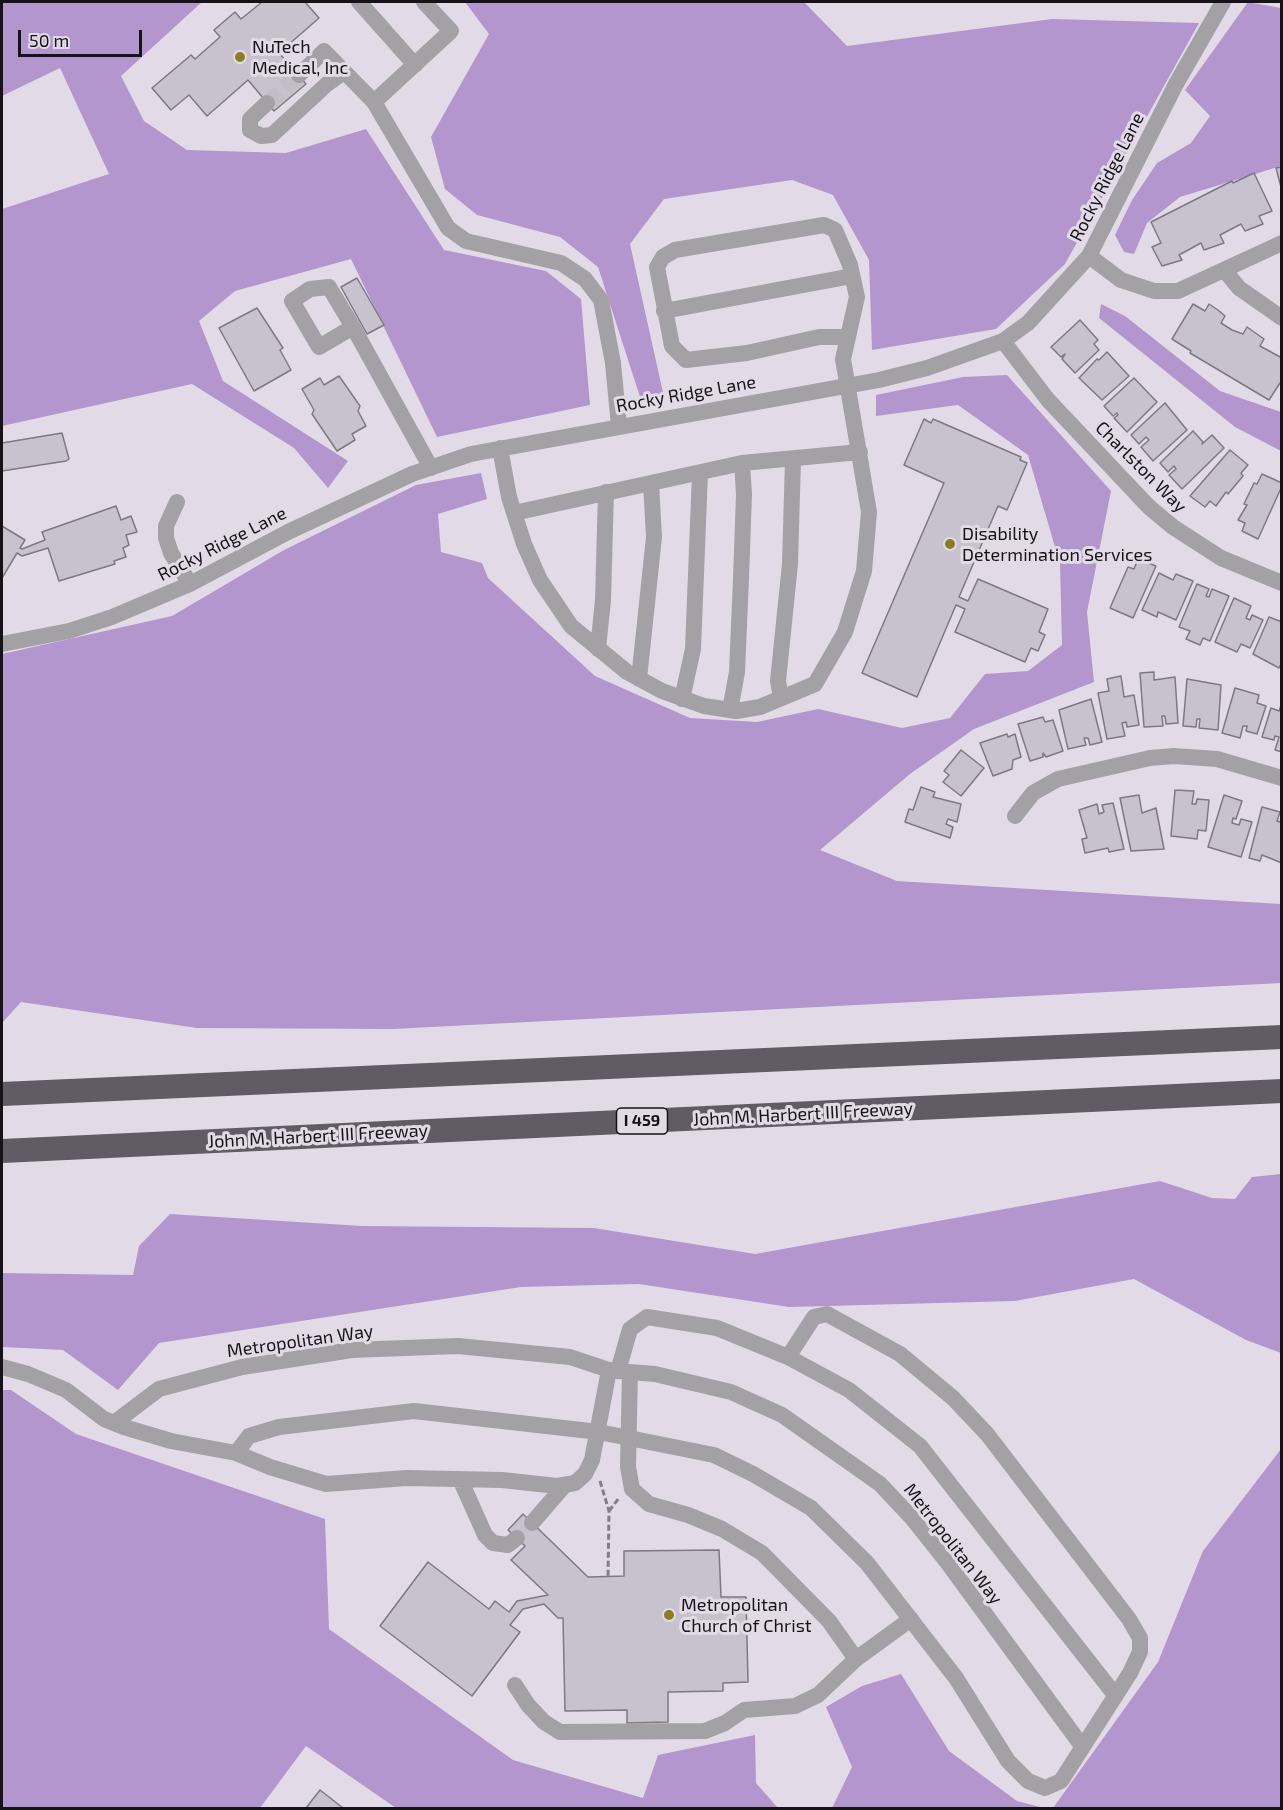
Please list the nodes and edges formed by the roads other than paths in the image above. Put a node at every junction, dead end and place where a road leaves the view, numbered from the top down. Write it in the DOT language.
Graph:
graph roads {
  1 [pos="359,2"];
  2 [pos="424,2"];
  3 [pos="1223,2"];
  4 [pos="415,65"];
  5 [pos="344,72"];
  6 [pos="298,75"];
  7 [pos="374,102"];
  8 [pos="267,103"];
  9 [pos="1281,243"];
  10 [pos="1089,256"];
  11 [pos="1225,271"];
  12 [pos="852,276"];
  13 [pos="664,311"];
  14 [pos="1281,318"];
  15 [pos="353,327"];
  16 [pos="848,337"];
  17 [pos="1002,341"];
  18 [pos="849,385"];
  19 [pos="619,426"];
  20 [pos="500,448"];
  21 [pos="861,452"];
  22 [pos="793,459"];
  23 [pos="742,464"];
  24 [pos="430,468"];
  25 [pos="700,474"];
  26 [pos="651,483"];
  27 [pos="606,492"];
  28 [pos="177,502"];
  29 [pos="514,513"];
  30 [pos="1281,583"];
  31 [pos="190,584"];
  32 [pos="2,644"];
  33 [pos="598,649"];
  34 [pos="639,679"];
  35 [pos="781,698"];
  36 [pos="682,699"];
  37 [pos="730,710"];
  38 [pos="1281,778"];
  39 [pos="1015,816"];
  40 [pos="1281,1037"];
  41 [pos="1281,1091"];
  42 [pos="2,1094"];
  43 [pos="2,1151"];
  44 [pos="788,1357"];
  45 [pos="2,1367"];
  46 [pos="619,1371"];
  47 [pos="114,1423"];
  48 [pos="599,1432"];
  49 [pos="627,1437"];
  50 [pos="236,1453"];
  51 [pos="460,1479"];
  52 [pos="564,1486"];
  53 [pos="532,1523"];
  54 [pos="517,1538"];
  55 [pos="911,1619"];
  56 [pos="856,1659"];
  57 [pos="514,1685"];
  58 [pos="1115,1695"];
  59 [pos="1082,1746"];
  1 -- 4 [label="street"];
  2 -- 4 [label="street"];
  3 -- 10 [label="street, Rocky Ridge Lane"];
  4 -- 7 [label="street"];
  5 -- 6 [label="street"];
  5 -- 7 [label="street"];
  5 -- 8 [label="street"];
  7 -- 19 [label="street"];
  9 -- 11 [label="street"];
  10 -- 11 [label="street"];
  10 -- 17 [label="street, Rocky Ridge Lane"];
  11 -- 14 [label="street"];
  12 -- 13 [label="street"];
  12 -- 13 [label="street"];
  12 -- 16 [label="street"];
  13 -- 16 [label="street"];
  15 -- 24 [label="street"];
  16 -- 18 [label="street"];
  17 -- 18 [label="street, Rocky Ridge Lane"];
  17 -- 30 [label="street, Charlston Way"];
  18 -- 19 [label="street, Rocky Ridge Lane"];
  18 -- 21 [label="street"];
  19 -- 20 [label="street, Rocky Ridge Lane"];
  20 -- 24 [label="street, Rocky Ridge Lane"];
  20 -- 29 [label="street"];
  21 -- 22 [label="street"];
  21 -- 35 [label="street"];
  22 -- 23 [label="street"];
  22 -- 35 [label="street"];
  23 -- 25 [label="street"];
  23 -- 37 [label="street"];
  24 -- 31 [label="street, Rocky Ridge Lane"];
  25 -- 26 [label="street"];
  25 -- 36 [label="street"];
  26 -- 27 [label="street"];
  26 -- 34 [label="street"];
  27 -- 29 [label="street"];
  27 -- 33 [label="street"];
  28 -- 31 [label="street"];
  29 -- 33 [label="street"];
  31 -- 32 [label="street, Rocky Ridge Lane"];
  33 -- 34 [label="street"];
  34 -- 36 [label="street"];
  35 -- 37 [label="street"];
  36 -- 37 [label="street"];
  38 -- 39 [label="street"];
  40 -- 42 [label="highway"];
  41 -- 43 [label="highway, John M. Harbert III Freeway / I 459"];
  44 -- 46 [label="street, Metropolitan Way"];
  44 -- 58 [label="street, Metropolitan Way"];
  44 -- 58 [label="street"];
  45 -- 47 [label="street"];
  46 -- 47 [label="street, Metropolitan Way"];
  46 -- 48 [label="street, Metropolitan Way"];
  46 -- 49 [label="street"];
  46 -- 59 [label="street, Metropolitan Way"];
  47 -- 50 [label="street"];
  48 -- 49 [label="street"];
  48 -- 50 [label="street"];
  48 -- 52 [label="street, Metropolitan Way"];
  49 -- 55 [label="street"];
  49 -- 56 [label="street"];
  50 -- 51 [label="street"];
  51 -- 52 [label="street"];
  51 -- 54 [label="street"];
  52 -- 53 [label="street"];
  55 -- 56 [label="street"];
  55 -- 59 [label="street"];
  56 -- 57 [label="street"];
  58 -- 59 [label="street"];
}
